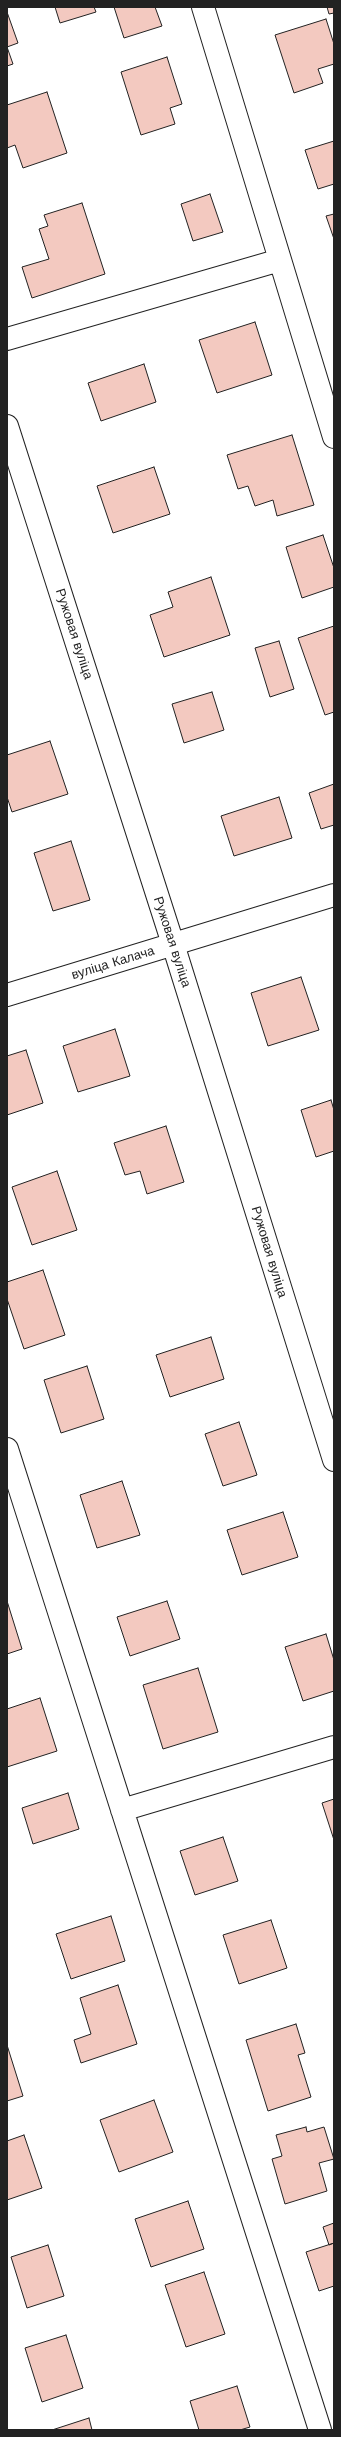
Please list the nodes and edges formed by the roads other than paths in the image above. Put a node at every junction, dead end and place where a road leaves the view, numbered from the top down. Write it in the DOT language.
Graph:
graph roads {
  1 [pos="203,7"];
  2 [pos="280,260"];
  3 [pos="7,339"];
  4 [pos="7,426"];
  5 [pos="334,436"];
  6 [pos="334,895"];
  7 [pos="173,944"];
  8 [pos="7,995"];
  9 [pos="7,1449"];
  10 [pos="334,1460"];
  11 [pos="334,1747"];
  12 [pos="122,1810"];
  13 [pos="320,2430"];
  1 -- 2 [label="street"];
  2 -- 3 [label="street"];
  2 -- 5 [label="street"];
  4 -- 7 [label="street, Ружовая вуліца"];
  6 -- 7 [label="street, вуліца Калача"];
  7 -- 8 [label="street, вуліца Калача"];
  7 -- 10 [label="street, Ружовая вуліца"];
  9 -- 12 [label="street"];
  11 -- 12 [label="street"];
  12 -- 13 [label="street"];
}
